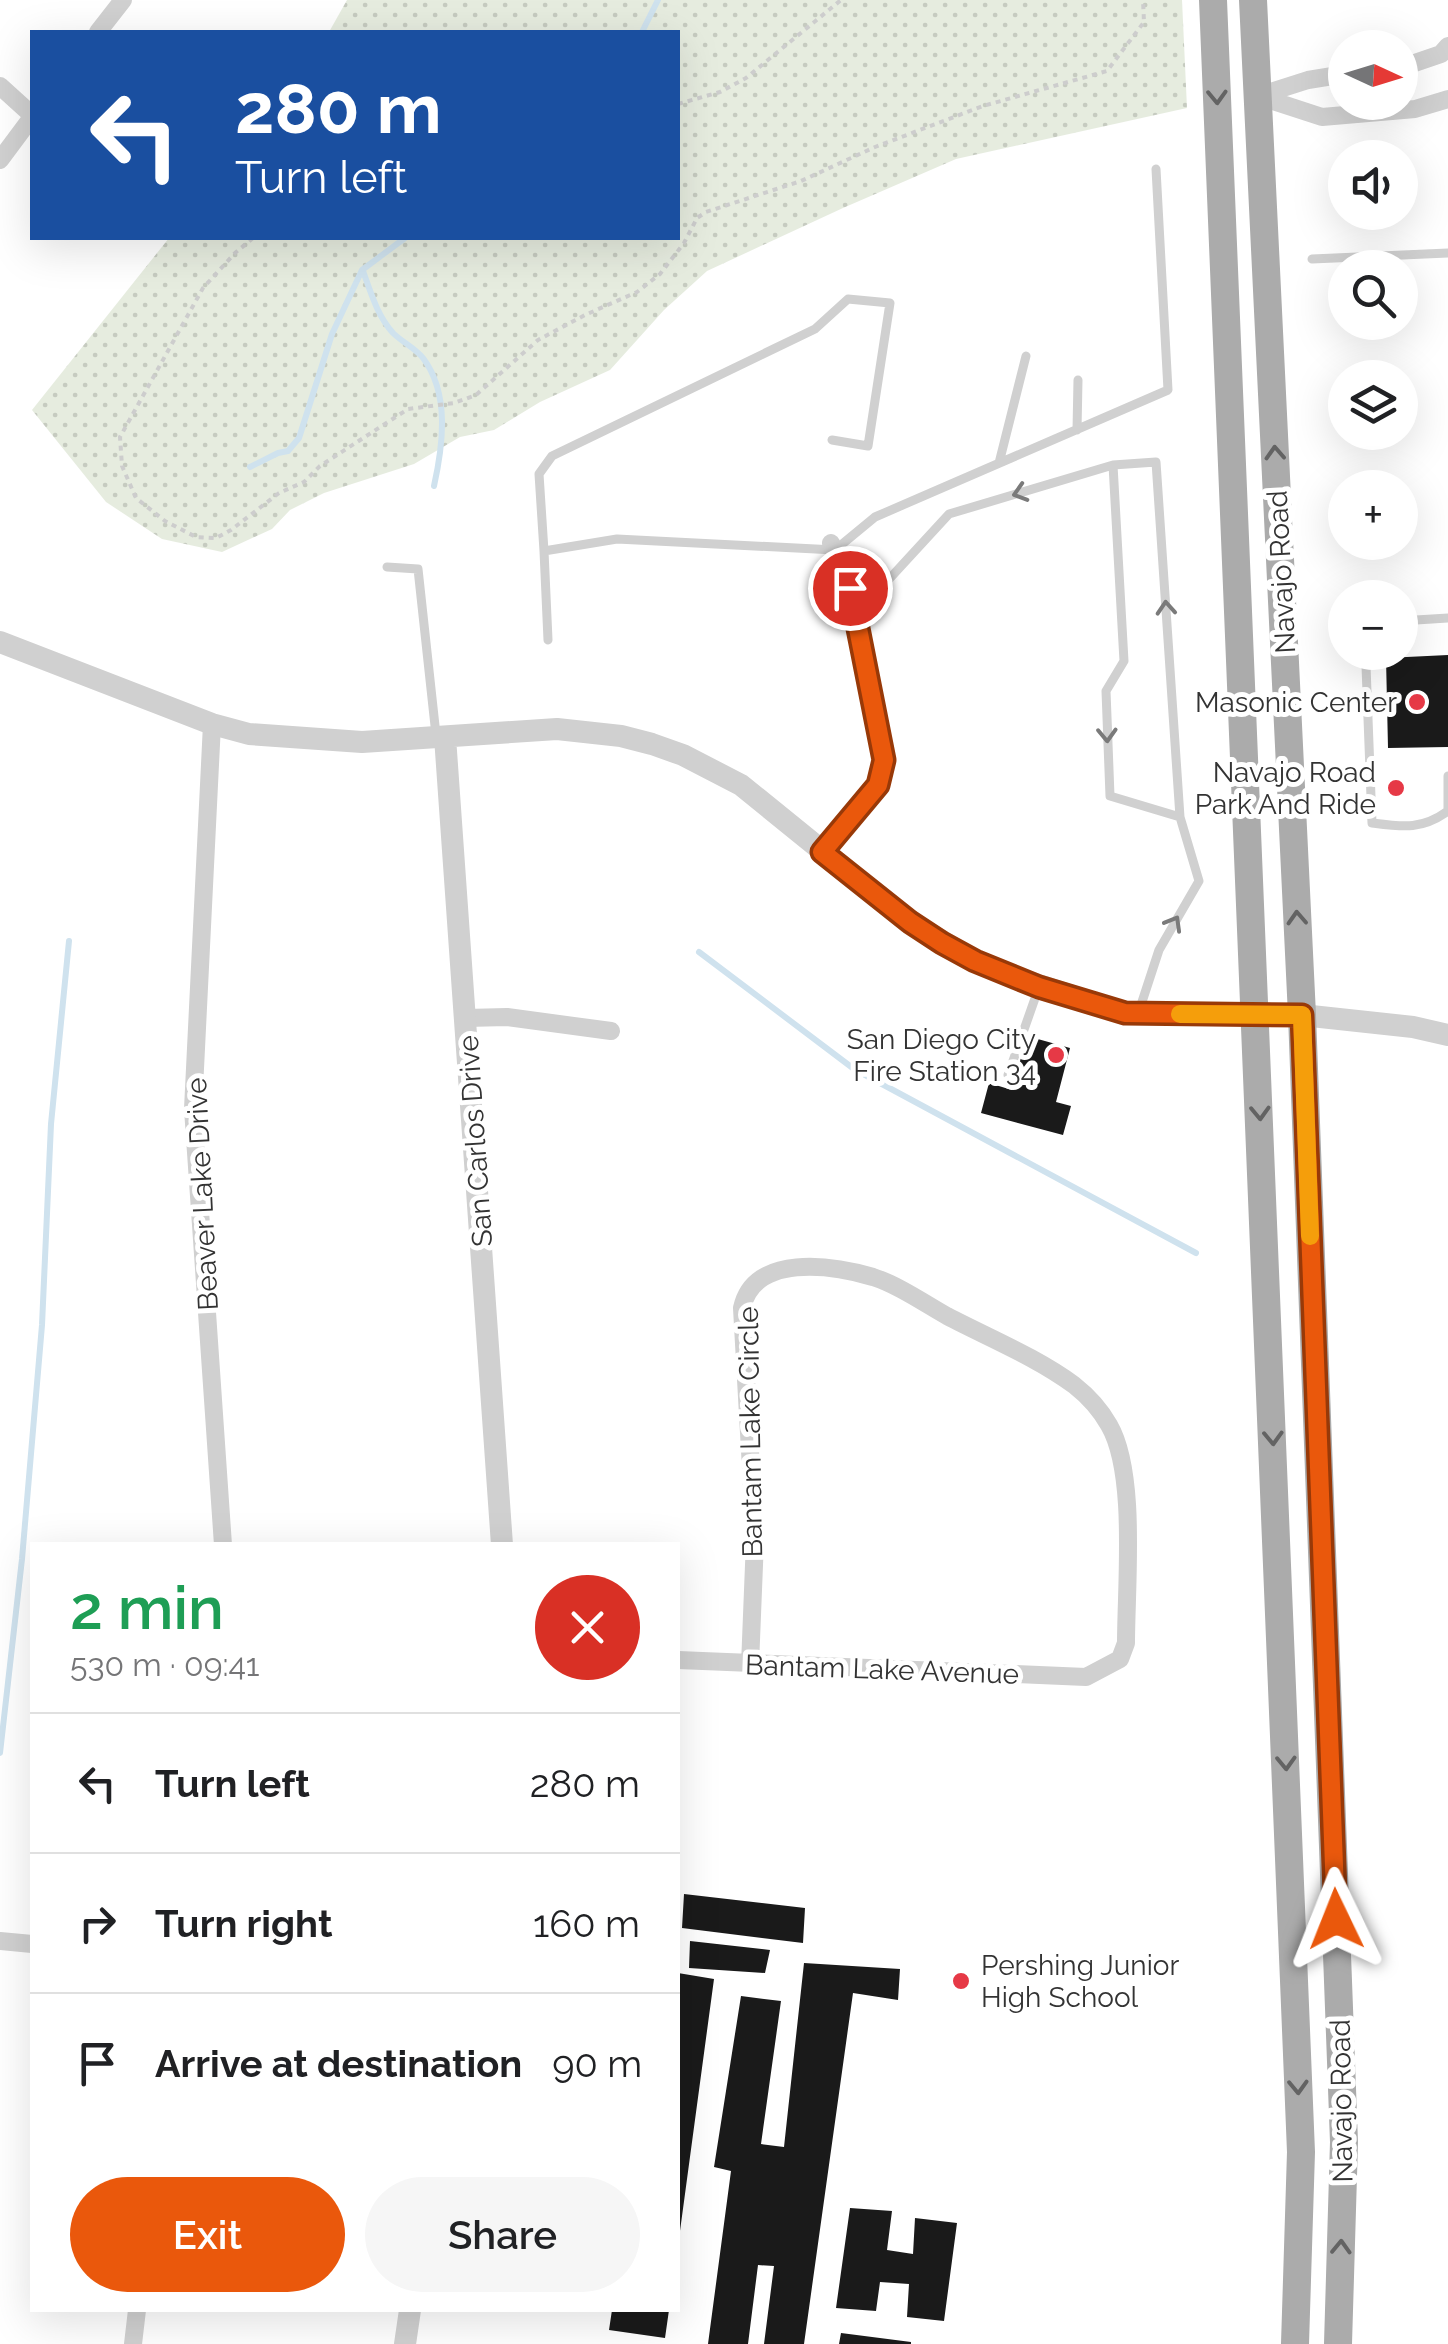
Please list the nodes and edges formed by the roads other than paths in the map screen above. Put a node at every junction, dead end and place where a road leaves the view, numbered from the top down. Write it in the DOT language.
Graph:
graph roads {
  1 [pos="122,0"];
  2 [pos="1212,0"];
  3 [pos="1235,0"];
  4 [pos="1253,0"];
  5 [pos="100,30"];
  6 [pos="1448,46"];
  7 [pos="1418,62"];
  8 [pos="1328,77"];
  9 [pos="0,86"];
  10 [pos="1258,96"];
  11 [pos="1448,98"];
  12 [pos="1418,109"];
  13 [pos="30,114"];
  14 [pos="1328,116"];
  15 [pos="30,119"];
  16 [pos="0,160"];
  17 [pos="1156,169"];
  18 [pos="1448,254"];
  19 [pos="1312,260"];
  20 [pos="1026,356"];
  21 [pos="1078,380"];
  22 [pos="1077,430"];
  23 [pos="832,440"];
  24 [pos="999,463"];
  25 [pos="1113,464"];
  26 [pos="833,546"];
  27 [pos="544,551"];
  28 [pos="387,567"];
  29 [pos="856,616"];
  30 [pos="1448,618"];
  31 [pos="1418,620"];
  32 [pos="548,640"];
  33 [pos="0,642"];
  34 [pos="1366,670"];
  35 [pos="212,724"];
  36 [pos="441,737"];
  37 [pos="1448,776"];
  38 [pos="1448,812"];
  39 [pos="1180,817"];
  40 [pos="822,852"];
  41 [pos="1039,987"];
  42 [pos="1138,1014"];
  43 [pos="1302,1015"];
  44 [pos="1256,1016"];
  45 [pos="466,1018"];
  46 [pos="610,1031"];
  47 [pos="1448,1035"];
  48 [pos="1008,1074"];
  49 [pos="222,1542"];
  50 [pos="502,1542"];
  51 [pos="680,1660"];
  52 [pos="750,1665"];
  53 [pos="1086,1677"];
  54 [pos="0,1940"];
  55 [pos="30,1944"];
  56 [pos="137,2312"];
  57 [pos="410,2312"];
  58 [pos="132,2344"];
  59 [pos="405,2344"];
  60 [pos="1295,2344"];
  61 [pos="1338,2344"];
  1 -- 5 [label="street"];
  2 -- 44 [label="main road, Navajo Road, one-way"];
  3 -- 10 [label="main road"];
  4 -- 10 [label="main road, Navajo Road"];
  6 -- 7 [label="street"];
  8 -- 10 [label="street"];
  9 -- 13 [label="street"];
  10 -- 14 [label="street"];
  43 -- 10 [label="main road, Navajo Road, one-way"];
  11 -- 12 [label="street"];
  15 -- 16 [label="street"];
  17 -- 22 [label="lane"];
  18 -- 19 [label="lane"];
  20 -- 24 [label="lane"];
  21 -- 22 [label="lane"];
  22 -- 24 [label="lane"];
  23 -- 27 [label="lane"];
  24 -- 26 [label="lane"];
  25 -- 29 [label="lane, one-way"];
  39 -- 25 [label="lane, one-way"];
  25 -- 39 [label="lane, one-way"];
  26 -- 27 [label="lane"];
  26 -- 29 [label="street"];
  27 -- 32 [label="lane"];
  28 -- 36 [label="lane"];
  29 -- 40 [label="street"];
  30 -- 31 [label="lane"];
  33 -- 35 [label="street"];
  34 -- 38 [label="lane"];
  35 -- 36 [label="street"];
  35 -- 49 [label="street, Beaver Lake Drive"];
  36 -- 40 [label="street"];
  36 -- 45 [label="street, San Carlos Drive"];
  37 -- 38 [label="lane"];
  42 -- 39 [label="lane, one-way"];
  40 -- 41 [label="street"];
  41 -- 42 [label="street"];
  41 -- 48 [label="lane"];
  42 -- 44 [label="street"];
  43 -- 44 [label="street"];
  43 -- 47 [label="street"];
  61 -- 43 [label="main road, Navajo Road, one-way"];
  44 -- 60 [label="main road, Navajo Road, one-way"];
  45 -- 46 [label="street"];
  45 -- 50 [label="street, San Carlos Drive"];
  51 -- 52 [label="street, Bantam Lake Avenue"];
  52 -- 53 [label="street, Bantam Lake Avenue"];
  52 -- 53 [label="street, Bantam Lake Circle"];
  54 -- 55 [label="street"];
  56 -- 58 [label="street"];
  57 -- 59 [label="street"];
}
